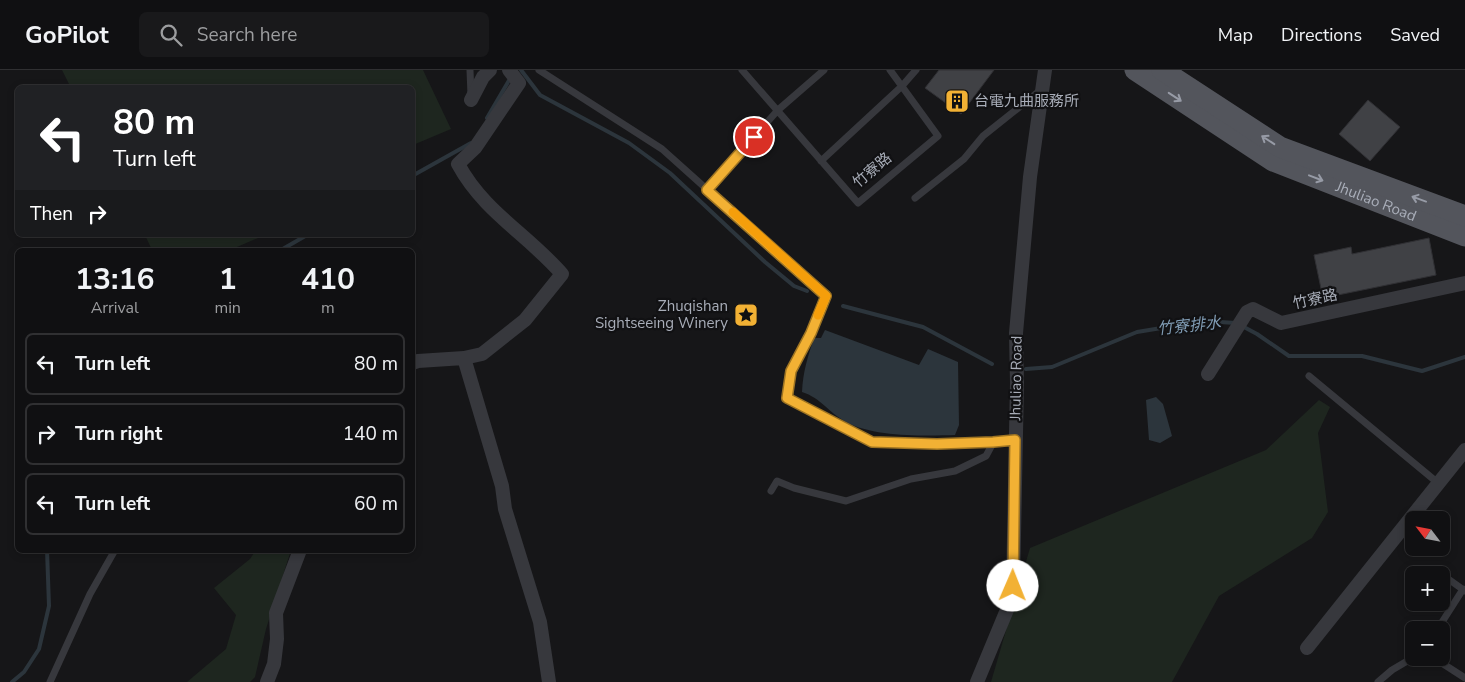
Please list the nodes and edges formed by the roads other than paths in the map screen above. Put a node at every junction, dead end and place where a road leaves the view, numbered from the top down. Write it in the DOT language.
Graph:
graph roads {
  1 [pos="470,70"];
  2 [pos="490,70"];
  3 [pos="509,70"];
  4 [pos="539,70"];
  5 [pos="742,70"];
  6 [pos="824,70"];
  7 [pos="890,70"];
  8 [pos="916,70"];
  9 [pos="1045,70"];
  10 [pos="1135,70"];
  11 [pos="1162,70"];
  12 [pos="902,86"];
  13 [pos="1042,88"];
  14 [pos="471,100"];
  15 [pos="778,110"];
  16 [pos="821,161"];
  17 [pos="707,190"];
  18 [pos="915,198"];
  19 [pos="1465,216"];
  20 [pos="1465,236"];
  21 [pos="1465,283"];
  22 [pos="464,358"];
  23 [pos="415,362"];
  24 [pos="1208,374"];
  25 [pos="1309,376"];
  26 [pos="1015,440"];
  27 [pos="993,442"];
  28 [pos="1465,450"];
  29 [pos="1438,483"];
  30 [pos="771,491"];
  31 [pos="112,553"];
  32 [pos="299,553"];
  33 [pos="1450,580"];
  34 [pos="1464,590"];
  35 [pos="1443,621"];
  36 [pos="1307,648"];
  37 [pos="1405,662"];
  38 [pos="1446,666"];
  39 [pos="1465,678"];
  40 [pos="50,682"];
  41 [pos="267,682"];
  42 [pos="549,682"];
  43 [pos="977,682"];
  44 [pos="1378,682"];
  1 -- 14 [label="lane"];
  2 -- 14 [label="street"];
  3 -- 22 [label="street"];
  4 -- 17 [label="lane"];
  5 -- 15 [label="lane, 竹寮路"];
  6 -- 15 [label="lane"];
  7 -- 12 [label="lane, 竹寮路"];
  8 -- 12 [label="lane"];
  9 -- 13 [label="street, Jhuliao Road"];
  10 -- 20 [label="main road, Jhuliao Road, one-way"];
  19 -- 11 [label="main road, Jhuliao Road, one-way"];
  12 -- 16 [label="lane"];
  12 -- 16 [label="lane, 竹寮路"];
  13 -- 18 [label="lane"];
  13 -- 26 [label="street, Jhuliao Road"];
  15 -- 16 [label="lane, 竹寮路"];
  15 -- 17 [label="lane"];
  17 -- 27 [label="lane"];
  21 -- 24 [label="street, 竹寮路"];
  22 -- 23 [label="street"];
  22 -- 42 [label="street"];
  25 -- 29 [label="lane"];
  26 -- 27 [label="lane"];
  26 -- 43 [label="street, Jhuliao Road"];
  27 -- 30 [label="lane"];
  28 -- 29 [label="street"];
  29 -- 36 [label="street"];
  31 -- 40 [label="lane"];
  32 -- 41 [label="street"];
  33 -- 34 [label="lane"];
  34 -- 35 [label="lane"];
  37 -- 44 [label="lane"];
  38 -- 39 [label="lane"];
}
